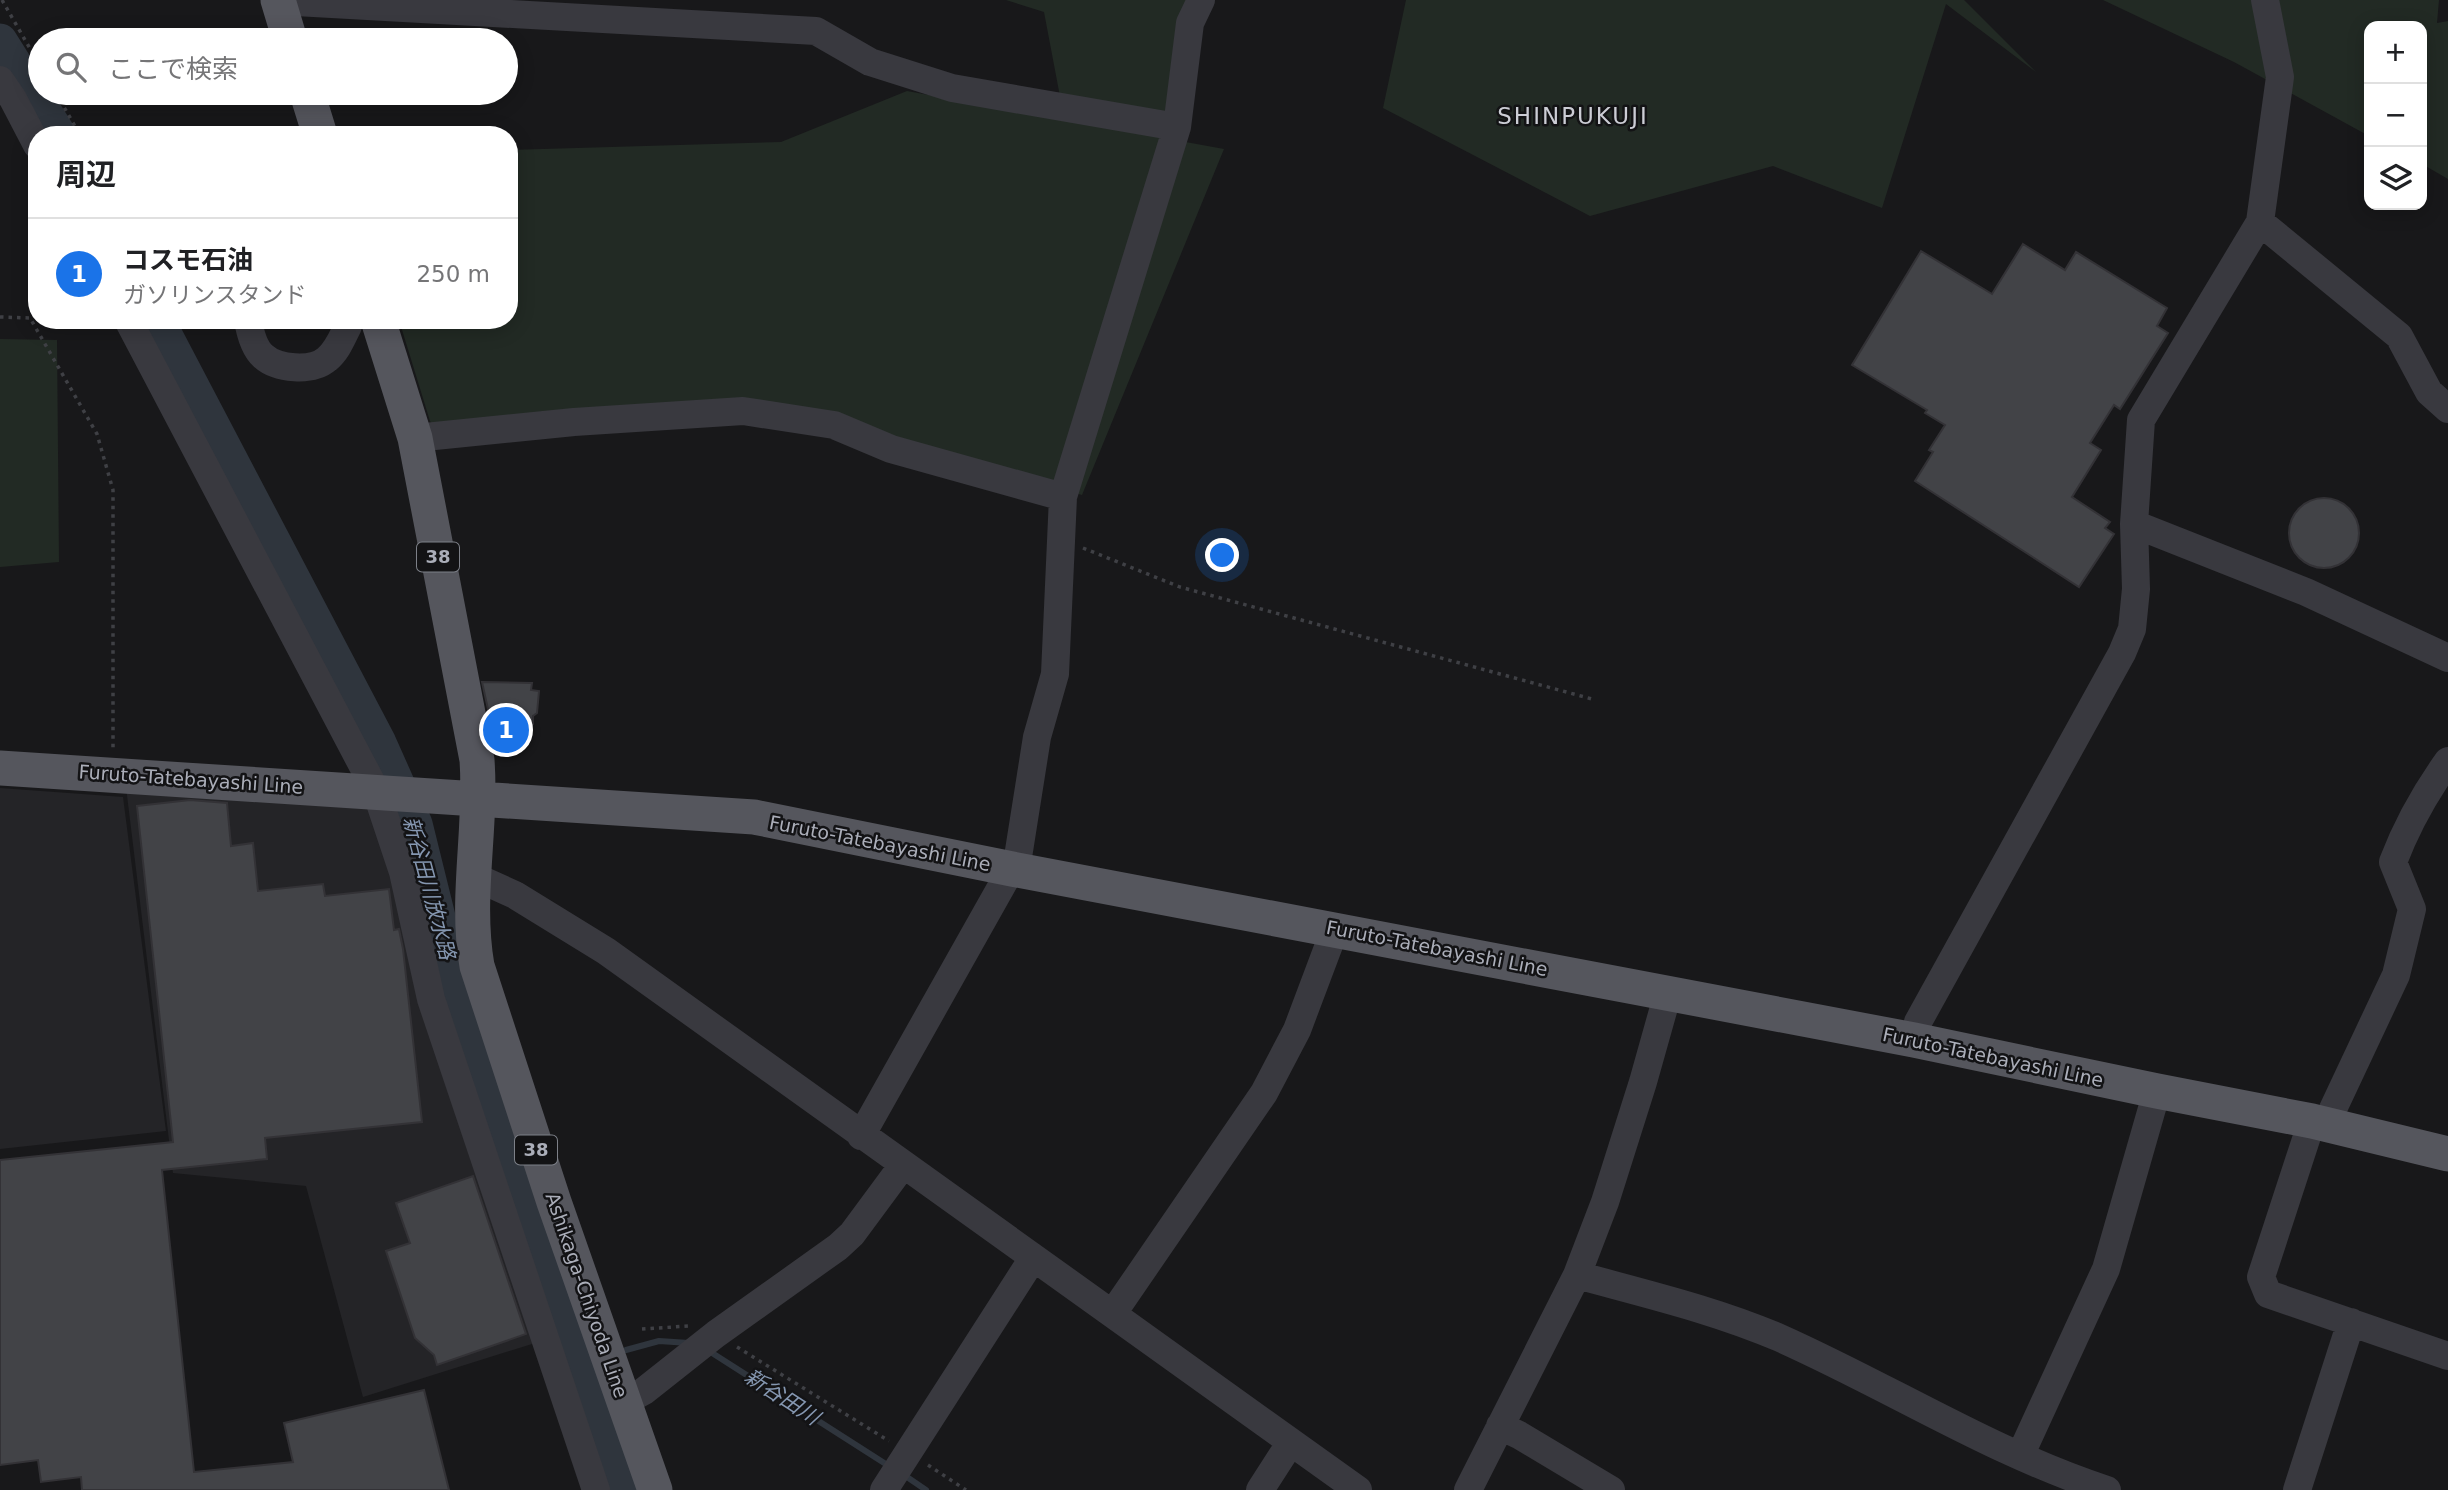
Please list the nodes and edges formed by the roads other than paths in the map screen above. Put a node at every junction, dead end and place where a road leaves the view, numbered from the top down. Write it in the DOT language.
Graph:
graph roads {
  1 [pos="278,0"];
  2 [pos="1201,0"];
  3 [pos="2265,0"];
  4 [pos="286,28"];
  5 [pos="0,80"];
  6 [pos="311,105"];
  7 [pos="317,126"];
  8 [pos="1177,127"];
  9 [pos="28,128"];
  10 [pos="2260,222"];
  11 [pos="133,329"];
  12 [pos="249,329"];
  13 [pos="354,329"];
  14 [pos="364,329"];
  15 [pos="2448,409"];
  16 [pos="415,438"];
  17 [pos="1063,497"];
  18 [pos="2134,524"];
  19 [pos="2448,658"];
  20 [pos="2448,761"];
  21 [pos="0,768"];
  22 [pos="379,791"];
  23 [pos="478,799"];
  24 [pos="1012,869"];
  25 [pos="473,876"];
  26 [pos="1335,929"];
  27 [pos="1668,993"];
  28 [pos="1914,1040"];
  29 [pos="2157,1091"];
  30 [pos="2321,1123"];
  31 [pos="861,1136"];
  32 [pos="2448,1154"];
  33 [pos="902,1165"];
  34 [pos="1033,1258"];
  35 [pos="1577,1275"];
  36 [pos="1113,1313"];
  37 [pos="2351,1322"];
  38 [pos="2448,1356"];
  39 [pos="624,1402"];
  40 [pos="1500,1426"];
  41 [pos="1291,1442"];
  42 [pos="2020,1456"];
  43 [pos="896,1471"];
  44 [pos="2057,1482"];
  45 [pos="596,1490"];
  46 [pos="655,1490"];
  47 [pos="1260,1490"];
  48 [pos="1357,1490"];
  49 [pos="1468,1490"];
  50 [pos="1611,1490"];
  51 [pos="2107,1490"];
  52 [pos="2297,1490"];
  1 -- 4 [label="main road"];
  1 -- 8 [label="street"];
  2 -- 8 [label="street"];
  3 -- 10 [label="street"];
  5 -- 9 [label="street"];
  6 -- 7 [label="main road"];
  8 -- 17 [label="street"];
  10 -- 15 [label="street"];
  10 -- 18 [label="street"];
  11 -- 22 [label="street"];
  12 -- 13 [label="street"];
  14 -- 16 [label="main road, Ashikaga-Chiyoda Line / 38"];
  16 -- 17 [label="street"];
  16 -- 23 [label="main road, Ashikaga-Chiyoda Line / 38"];
  17 -- 24 [label="street"];
  18 -- 19 [label="street"];
  18 -- 28 [label="street"];
  20 -- 30 [label="street"];
  21 -- 22 [label="main road, Furuto-Tatebayashi Line"];
  22 -- 23 [label="main road, Furuto-Tatebayashi Line"];
  22 -- 45 [label="street"];
  23 -- 24 [label="main road, Furuto-Tatebayashi Line"];
  23 -- 25 [label="main road, Ashikaga-Chiyoda Line / 38"];
  24 -- 26 [label="main road, Furuto-Tatebayashi Line"];
  24 -- 31 [label="street"];
  25 -- 31 [label="street"];
  25 -- 39 [label="main road, Ashikaga-Chiyoda Line / 38"];
  26 -- 27 [label="main road, Furuto-Tatebayashi Line"];
  26 -- 36 [label="street"];
  27 -- 28 [label="main road, Furuto-Tatebayashi Line"];
  27 -- 35 [label="street"];
  28 -- 29 [label="main road, Furuto-Tatebayashi Line"];
  29 -- 30 [label="main road, Furuto-Tatebayashi Line"];
  29 -- 42 [label="street"];
  30 -- 32 [label="main road, Furuto-Tatebayashi Line"];
  30 -- 37 [label="street"];
  31 -- 33 [label="street"];
  33 -- 34 [label="street"];
  33 -- 39 [label="street"];
  34 -- 36 [label="street"];
  34 -- 43 [label="street"];
  35 -- 40 [label="street"];
  35 -- 42 [label="street"];
  36 -- 41 [label="street"];
  37 -- 38 [label="street"];
  37 -- 52 [label="street"];
  39 -- 46 [label="main road, Ashikaga-Chiyoda Line / 38"];
  40 -- 49 [label="street"];
  40 -- 50 [label="street"];
  41 -- 47 [label="street"];
  41 -- 48 [label="street"];
  42 -- 44 [label="street"];
  44 -- 51 [label="street"];
}
